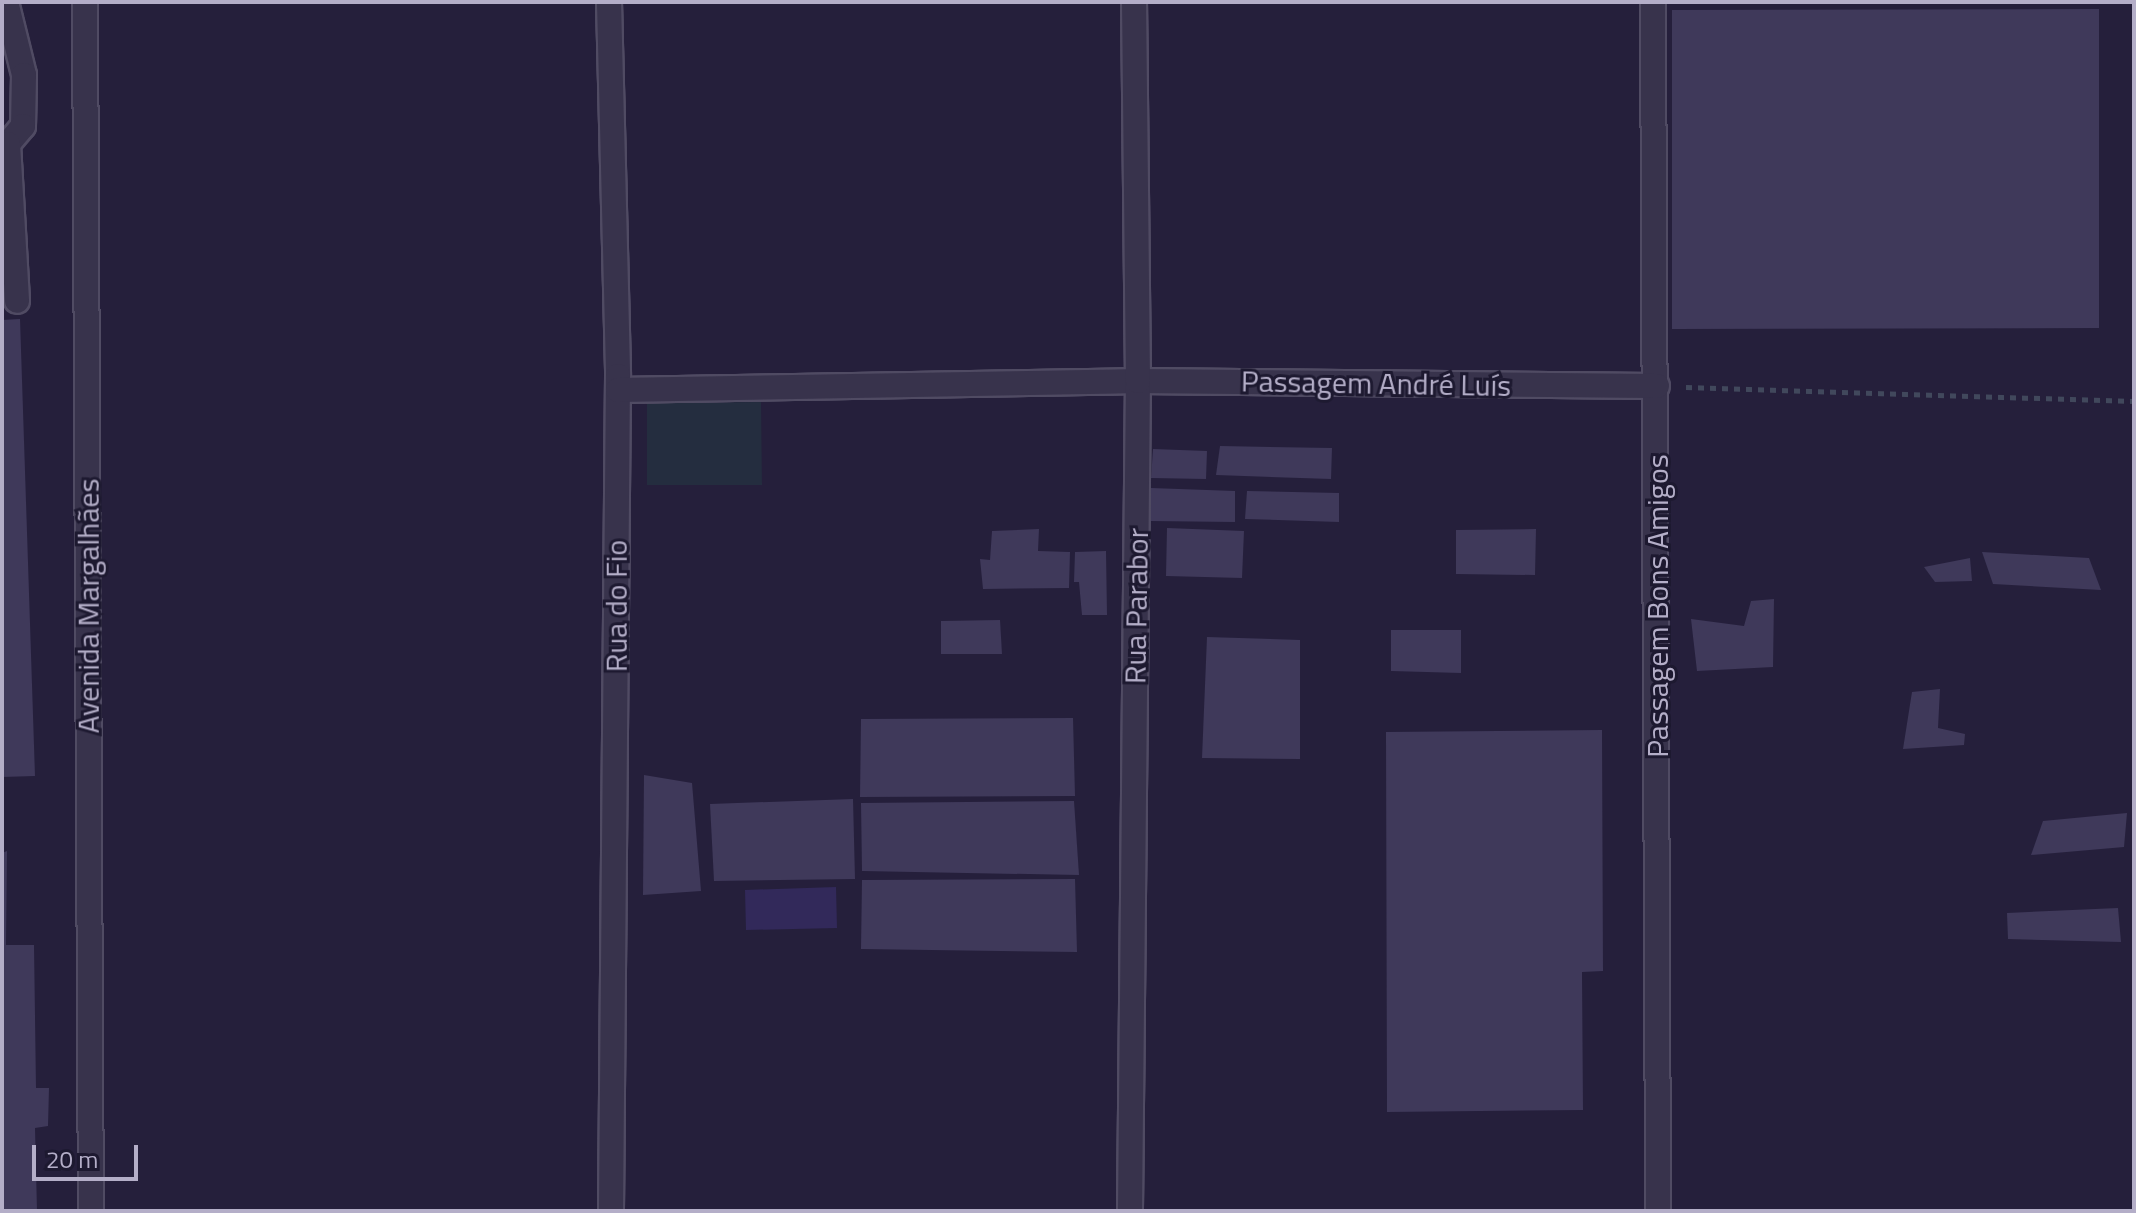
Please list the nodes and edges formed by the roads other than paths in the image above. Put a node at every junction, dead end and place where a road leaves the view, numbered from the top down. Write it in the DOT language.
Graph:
graph roads {
  1 [pos="6,2"];
  2 [pos="85,2"];
  3 [pos="609,2"];
  4 [pos="1134,2"];
  5 [pos="1653,2"];
  6 [pos="4,144"];
  7 [pos="17,301"];
  8 [pos="1138,381"];
  9 [pos="1657,386"];
  10 [pos="618,390"];
  11 [pos="91,1211"];
  12 [pos="611,1211"];
  13 [pos="1130,1211"];
  14 [pos="1658,1211"];
  1 -- 6 [label="street"];
  2 -- 11 [label="street, Avenida Margalhães"];
  3 -- 10 [label="street, Rua do Fio"];
  4 -- 8 [label="street, Rua Parabor"];
  5 -- 9 [label="street, Passagem Bons Amigos"];
  6 -- 7 [label="street"];
  8 -- 9 [label="street, Passagem André Luís"];
  8 -- 10 [label="street, Passagem André Luís"];
  8 -- 13 [label="street, Rua Parabor"];
  9 -- 14 [label="street, Passagem Bons Amigos"];
  10 -- 12 [label="street, Rua do Fio"];
}
